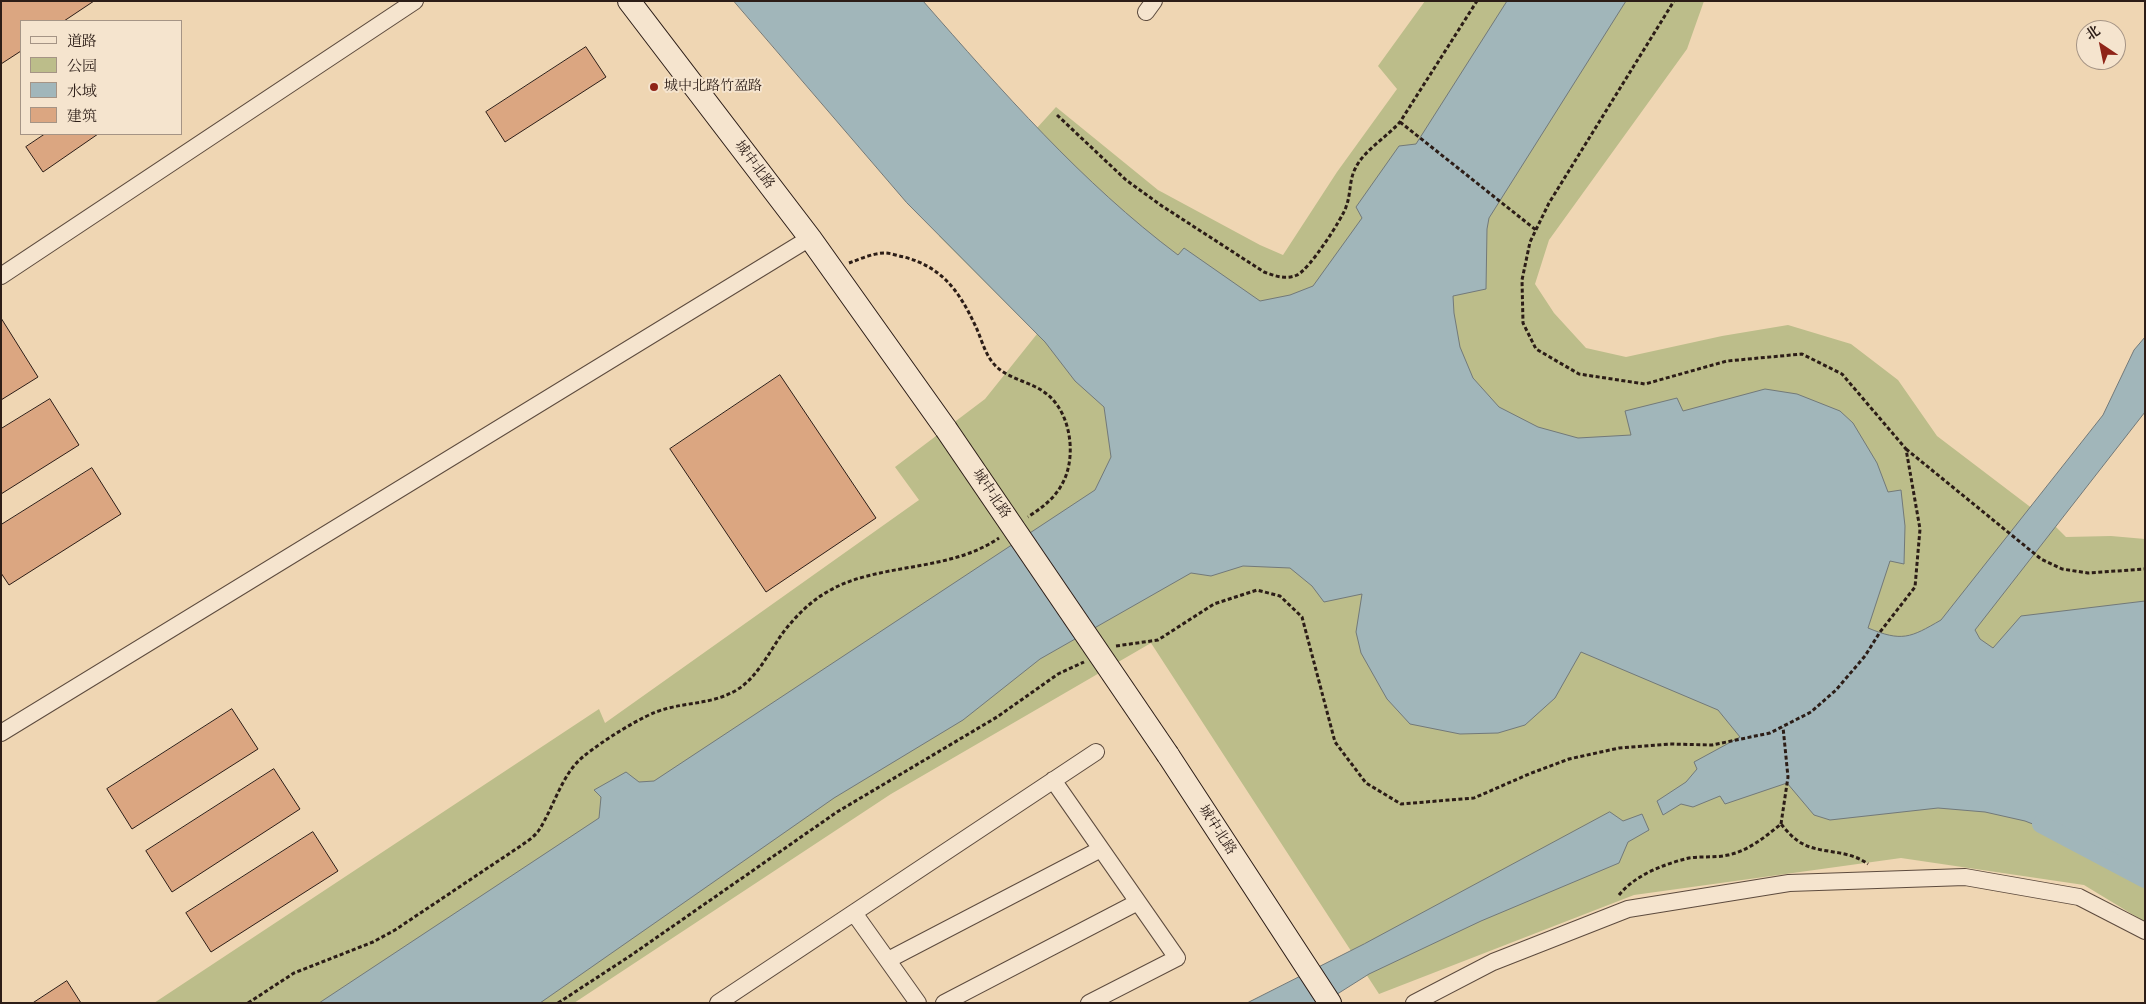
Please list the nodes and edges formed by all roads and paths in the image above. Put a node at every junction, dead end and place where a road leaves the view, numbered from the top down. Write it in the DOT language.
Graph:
graph roads {
  1 [pos="415,1"];
  2 [pos="629,1"];
  3 [pos="1476,1"];
  4 [pos="1674,1"];
  5 [pos="1058,115"];
  6 [pos="1400,122"];
  7 [pos="1536,230"];
  8 [pos="810,238"];
  9 [pos="832,269"];
  10 [pos="1,276"];
  11 [pos="1906,449"];
  12 [pos="1023,521"];
  13 [pos="999,537"];
  14 [pos="2145,569"];
  15 [pos="1111,649"];
  16 [pos="1084,662"];
  17 [pos="1783,727"];
  18 [pos="1,733"];
  19 [pos="1096,752"];
  20 [pos="1053,780"];
  21 [pos="1781,824"];
  22 [pos="1101,849"];
  23 [pos="1889,880"];
  24 [pos="1138,902"];
  25 [pos="854,913"];
  26 [pos="1600,920"];
  27 [pos="2145,931"];
  28 [pos="888,960"];
  29 [pos="248,1003"];
  30 [pos="558,1003"];
  31 [pos="718,1003"];
  32 [pos="918,1003"];
  33 [pos="944,1003"];
  34 [pos="1089,1003"];
  35 [pos="1330,1003"];
  36 [pos="1414,1003"];
  1 -- 10 [label="street"];
  2 -- 8 [label="street, 城中北路"];
  3 -- 6 [label="path"];
  4 -- 7 [label="path"];
  5 -- 6 [label="path"];
  6 -- 7 [label="path"];
  7 -- 11 [label="path"];
  8 -- 9 [label="street, 城中北路"];
  8 -- 18 [label="street"];
  9 -- 12 [label="path"];
  9 -- 35 [label="street, 城中北路, bridge"];
  11 -- 14 [label="path"];
  11 -- 17 [label="path"];
  13 -- 29 [label="path"];
  15 -- 17 [label="path"];
  16 -- 30 [label="path"];
  17 -- 21 [label="path"];
  19 -- 20 [label="street"];
  20 -- 22 [label="street"];
  20 -- 25 [label="street"];
  21 -- 23 [label="path"];
  21 -- 26 [label="path"];
  22 -- 24 [label="street"];
  22 -- 28 [label="street"];
  23 -- 26 [label="street"];
  23 -- 27 [label="street"];
  24 -- 33 [label="street"];
  24 -- 34 [label="street"];
  25 -- 28 [label="street"];
  25 -- 31 [label="street"];
  26 -- 36 [label="street"];
  28 -- 32 [label="street"];
}
